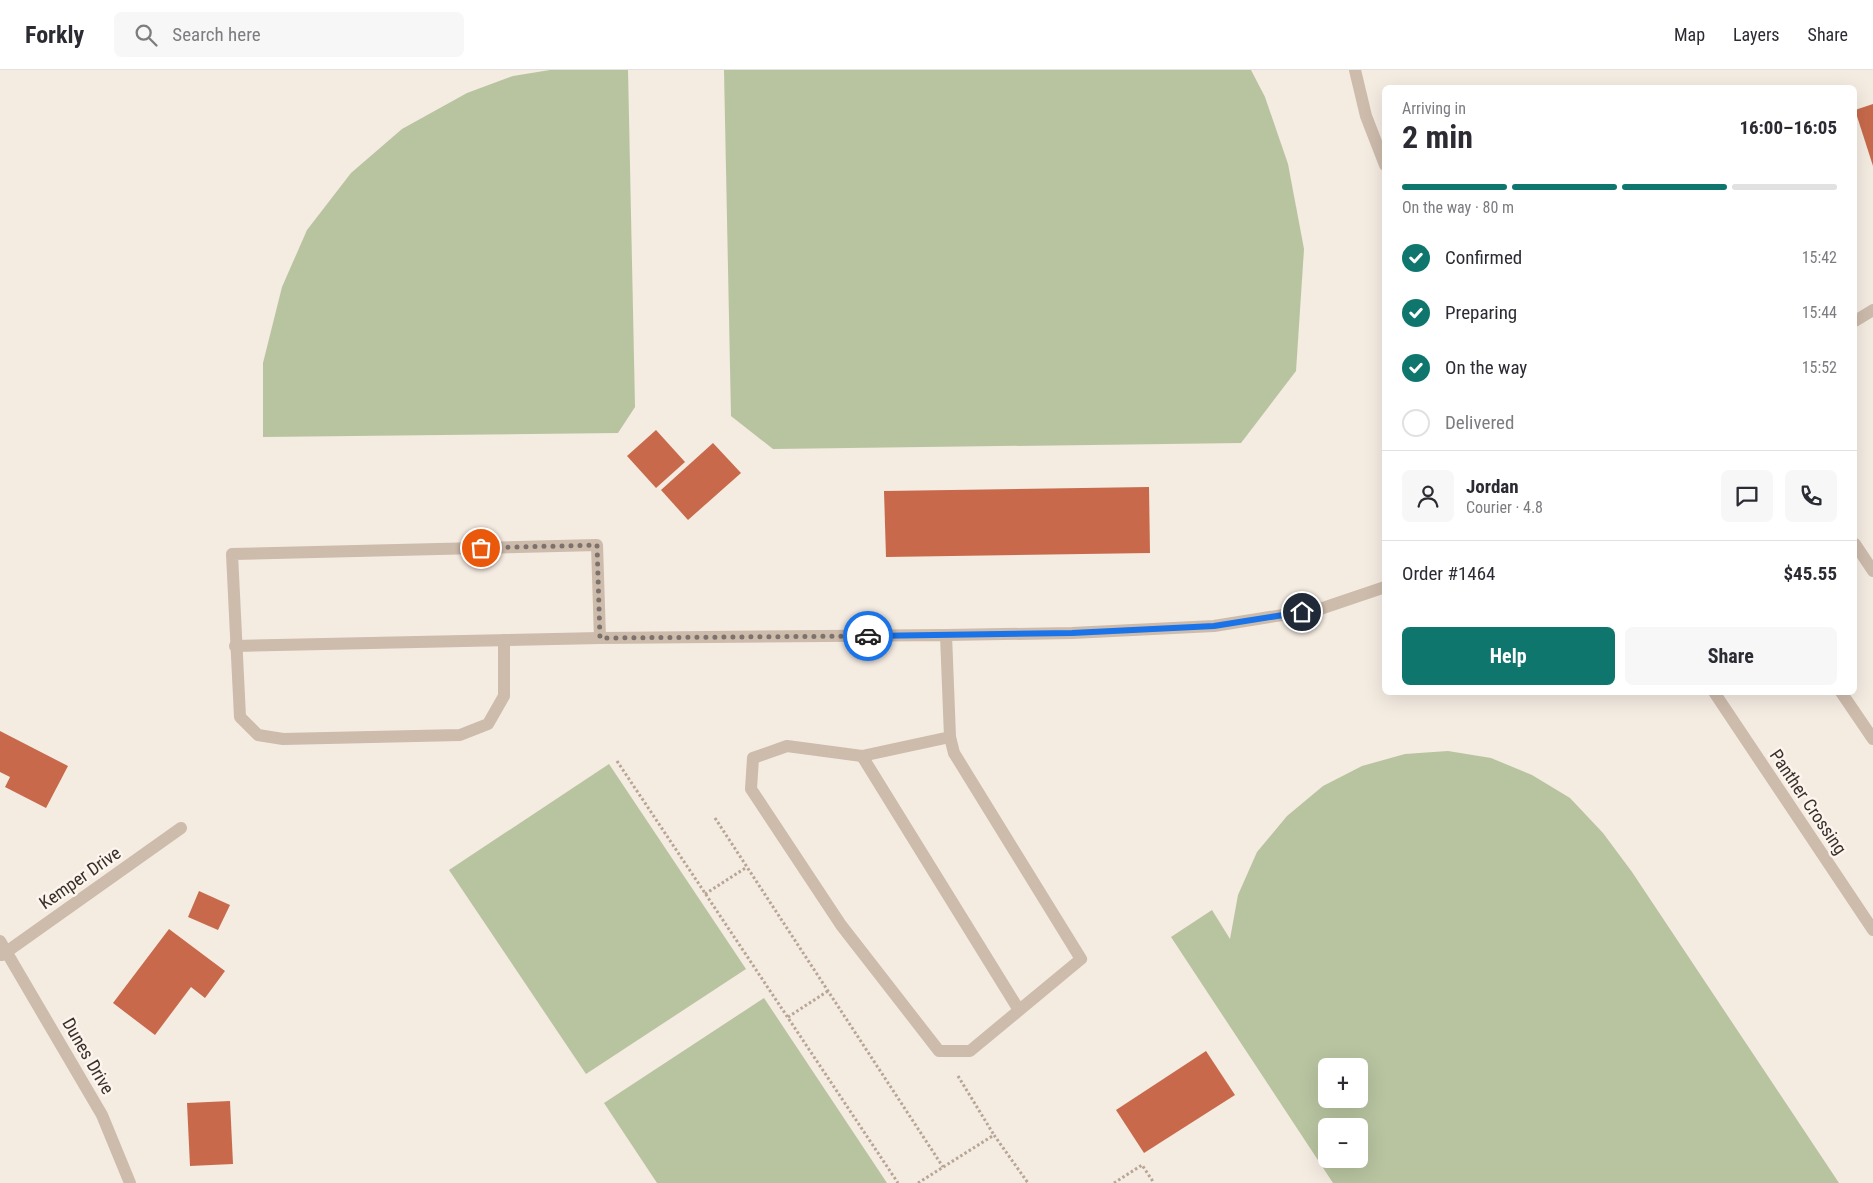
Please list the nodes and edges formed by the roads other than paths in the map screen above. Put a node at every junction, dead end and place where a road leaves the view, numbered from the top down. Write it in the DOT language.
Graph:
graph roads {
  1 [pos="1355,70"];
  2 [pos="1382,156"];
  3 [pos="1873,310"];
  4 [pos="1857,321"];
  5 [pos="1857,547"];
  6 [pos="1873,571"];
  7 [pos="1382,588"];
  8 [pos="946,635"];
  9 [pos="600,638"];
  10 [pos="504,640"];
  11 [pos="236,646"];
  12 [pos="1716,695"];
  13 [pos="1843,695"];
  14 [pos="950,737"];
  15 [pos="1873,739"];
  16 [pos="862,756"];
  17 [pos="181,828"];
  18 [pos="1873,930"];
  19 [pos="2,949"];
  20 [pos="1019,1010"];
  21 [pos="130,1183"];
  1 -- 2 [label="street"];
  3 -- 4 [label="street"];
  5 -- 6 [label="street"];
  7 -- 8 [label="street"];
  8 -- 9 [label="street"];
  8 -- 14 [label="street"];
  9 -- 10 [label="street"];
  9 -- 11 [label="street"];
  10 -- 11 [label="street"];
  10 -- 11 [label="street"];
  12 -- 18 [label="street, Panther Crossing"];
  13 -- 15 [label="street"];
  14 -- 16 [label="street"];
  14 -- 20 [label="street"];
  16 -- 20 [label="street"];
  16 -- 20 [label="street"];
  17 -- 19 [label="street, Kemper Drive"];
  19 -- 21 [label="street, Dunes Drive"];
}
